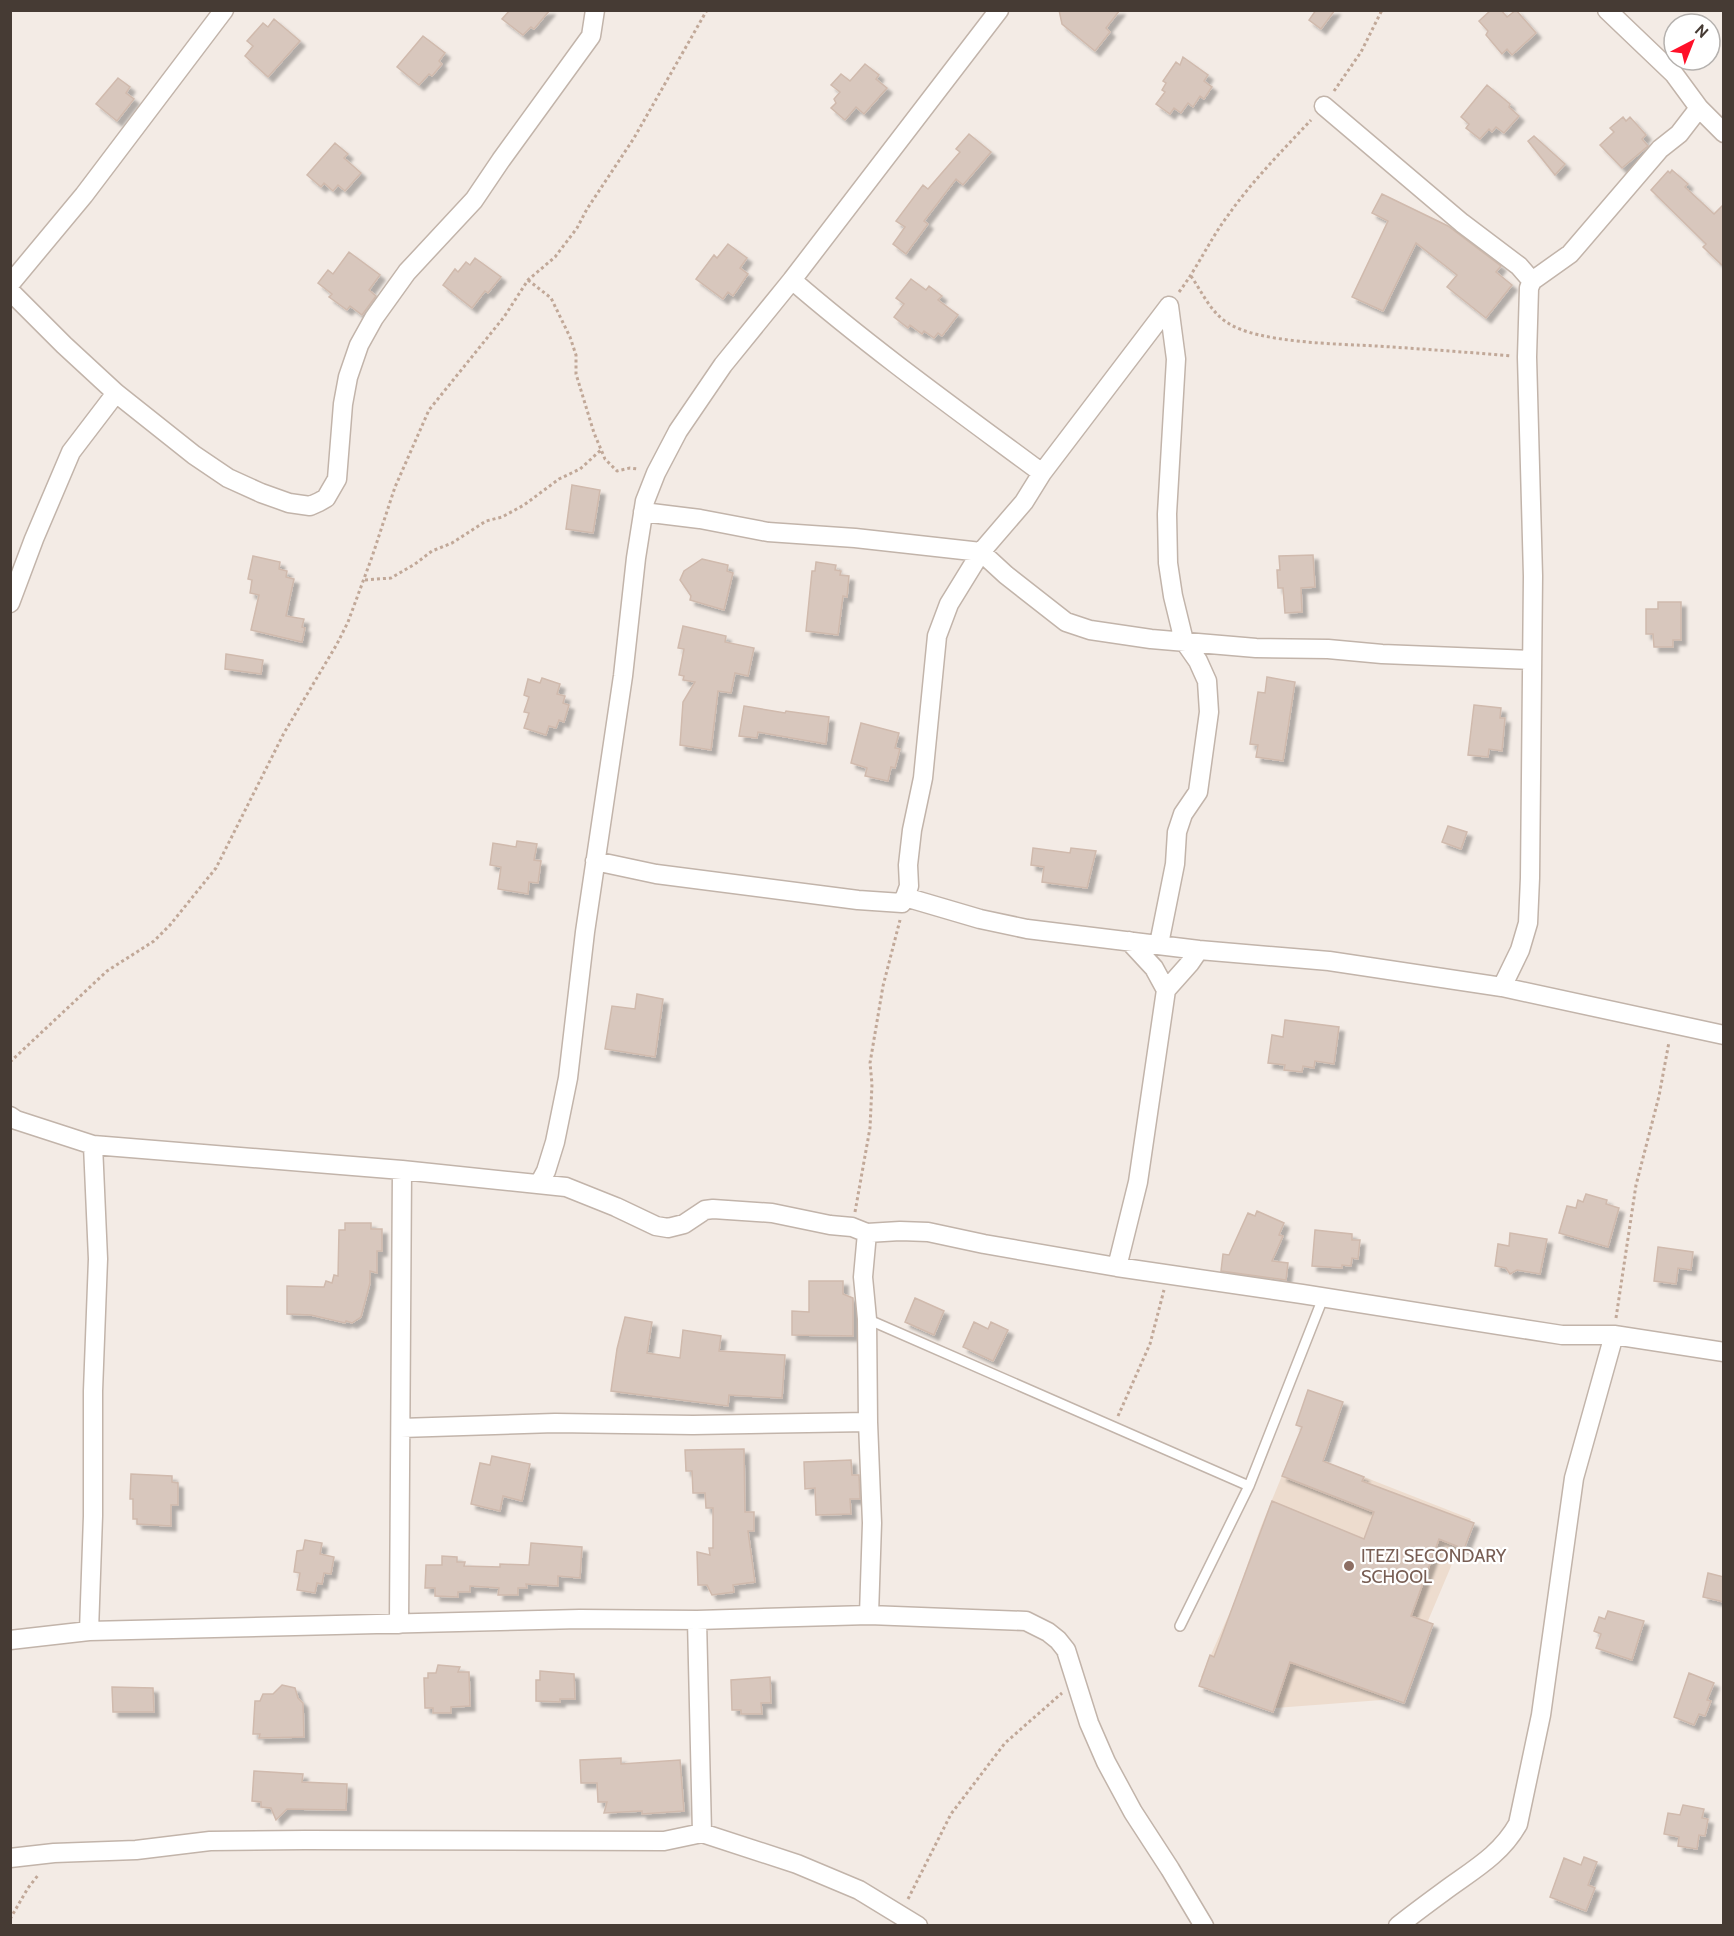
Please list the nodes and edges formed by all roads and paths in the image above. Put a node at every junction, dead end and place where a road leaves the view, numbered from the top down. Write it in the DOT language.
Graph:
graph roads {
  1 [pos="224,10"];
  2 [pos="595,10"];
  3 [pos="707,10"];
  4 [pos="999,10"];
  5 [pos="1382,10"];
  6 [pos="1607,10"];
  7 [pos="1324,106"];
  8 [pos="1700,108"];
  9 [pos="1724,133"];
  10 [pos="1191,276"];
  11 [pos="528,280"];
  12 [pos="792,280"];
  13 [pos="1532,281"];
  14 [pos="10,284"];
  15 [pos="10,291"];
  16 [pos="1169,306"];
  17 [pos="1527,357"];
  18 [pos="116,393"];
  19 [pos="601,450"];
  20 [pos="656,473"];
  21 [pos="1042,473"];
  22 [pos="643,513"];
  23 [pos="981,552"];
  24 [pos="364,580"];
  25 [pos="10,603"];
  26 [pos="1184,641"];
  27 [pos="1532,660"];
  28 [pos="595,861"];
  29 [pos="904,900"];
  30 [pos="1129,941"];
  31 [pos="1159,944"];
  32 [pos="1200,950"];
  33 [pos="1502,987"];
  34 [pos="1166,990"];
  35 [pos="1673,1025"];
  36 [pos="1724,1035"];
  37 [pos="10,1062"];
  38 [pos="10,1116"];
  39 [pos="93,1145"];
  40 [pos="402,1170"];
  41 [pos="539,1184"];
  42 [pos="860,1230"];
  43 [pos="1117,1267"];
  44 [pos="1169,1274"];
  45 [pos="1323,1298"];
  46 [pos="867,1319"];
  47 [pos="1614,1335"];
  48 [pos="1724,1352"];
  49 [pos="868,1422"];
  50 [pos="401,1428"];
  51 [pos="1112,1428"];
  52 [pos="1249,1486"];
  53 [pos="869,1616"];
  54 [pos="697,1620"];
  55 [pos="399,1624"];
  56 [pos="1180,1626"];
  57 [pos="89,1631"];
  58 [pos="10,1640"];
  59 [pos="1077,1680"];
  60 [pos="702,1833"];
  61 [pos="54,1853"];
  62 [pos="10,1858"];
  63 [pos="902,1915"];
  64 [pos="10,1919"];
  65 [pos="918,1926"];
  66 [pos="1204,1926"];
  67 [pos="1398,1926"];
  1 -- 14 [label="street"];
  2 -- 18 [label="street"];
  3 -- 11 [label="path"];
  4 -- 12 [label="street"];
  5 -- 7 [label="path"];
  6 -- 8 [label="street"];
  7 -- 10 [label="path"];
  7 -- 13 [label="street"];
  8 -- 9 [label="street"];
  8 -- 13 [label="street"];
  10 -- 16 [label="path"];
  10 -- 17 [label="path"];
  11 -- 19 [label="path"];
  11 -- 24 [label="path"];
  12 -- 20 [label="street"];
  12 -- 21 [label="street"];
  13 -- 17 [label="street"];
  15 -- 18 [label="street"];
  16 -- 21 [label="street"];
  16 -- 26 [label="street"];
  17 -- 27 [label="street"];
  18 -- 25 [label="street"];
  19 -- 20 [label="path"];
  19 -- 24 [label="path"];
  20 -- 22 [label="street"];
  21 -- 23 [label="street"];
  22 -- 23 [label="street"];
  22 -- 28 [label="street"];
  23 -- 26 [label="street"];
  23 -- 29 [label="street"];
  24 -- 37 [label="path"];
  26 -- 27 [label="street"];
  26 -- 31 [label="street"];
  27 -- 33 [label="street"];
  28 -- 29 [label="street"];
  28 -- 41 [label="street"];
  29 -- 30 [label="street"];
  29 -- 42 [label="path"];
  30 -- 31 [label="street"];
  30 -- 34 [label="street"];
  31 -- 32 [label="street"];
  32 -- 33 [label="street"];
  32 -- 34 [label="street"];
  33 -- 35 [label="street"];
  34 -- 43 [label="street"];
  35 -- 36 [label="street"];
  35 -- 47 [label="path"];
  38 -- 39 [label="street"];
  39 -- 40 [label="street"];
  39 -- 57 [label="street"];
  40 -- 41 [label="street"];
  40 -- 50 [label="street"];
  41 -- 42 [label="street"];
  42 -- 43 [label="street"];
  42 -- 46 [label="street"];
  43 -- 44 [label="street"];
  44 -- 45 [label="street"];
  44 -- 51 [label="path"];
  45 -- 47 [label="street"];
  45 -- 52 [label="lane"];
  46 -- 49 [label="street"];
  46 -- 51 [label="lane"];
  47 -- 48 [label="street"];
  47 -- 67 [label="street"];
  49 -- 50 [label="street"];
  49 -- 53 [label="street"];
  50 -- 55 [label="street"];
  51 -- 52 [label="lane"];
  52 -- 56 [label="lane"];
  53 -- 54 [label="street"];
  53 -- 59 [label="street"];
  54 -- 55 [label="street"];
  54 -- 60 [label="street"];
  55 -- 57 [label="street"];
  57 -- 58 [label="street"];
  59 -- 63 [label="path"];
  59 -- 66 [label="street"];
  60 -- 61 [label="street"];
  60 -- 63 [label="street"];
  61 -- 62 [label="street"];
  61 -- 64 [label="path"];
  63 -- 65 [label="street"];
}
